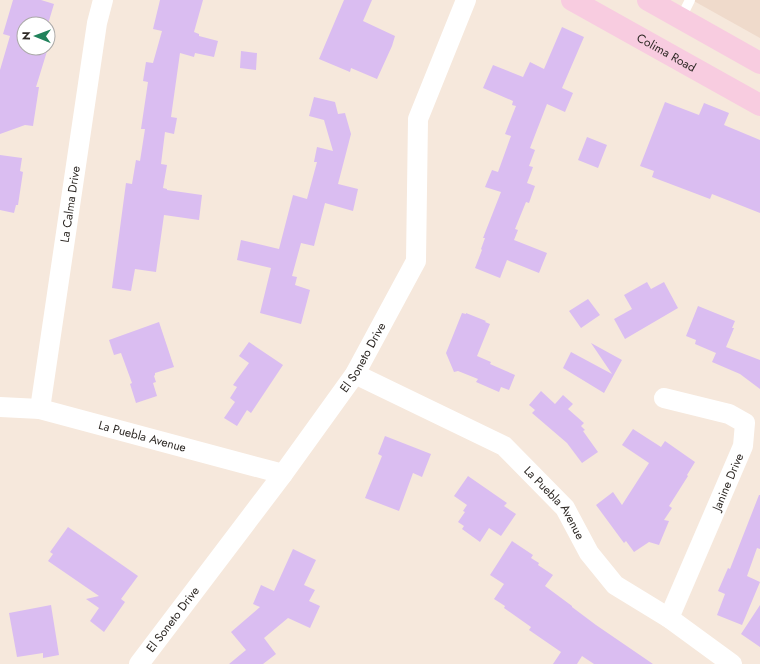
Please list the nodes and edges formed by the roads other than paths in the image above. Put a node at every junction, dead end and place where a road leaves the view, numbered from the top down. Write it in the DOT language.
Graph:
graph roads {
  1 [pos="103,0"];
  2 [pos="466,0"];
  3 [pos="572,0"];
  4 [pos="648,0"];
  5 [pos="686,9"];
  6 [pos="760,63"];
  7 [pos="760,105"];
  8 [pos="355,374"];
  9 [pos="664,398"];
  10 [pos="0,407"];
  11 [pos="40,409"];
  12 [pos="283,474"];
  13 [pos="669,618"];
  14 [pos="139,664"];
  15 [pos="732,664"];
  1 -- 11 [label="street, La Calma Drive"];
  2 -- 8 [label="street, El Soneto Drive"];
  3 -- 7 [label="main road, Colima Road"];
  4 -- 5 [label="main road"];
  5 -- 6 [label="main road"];
  8 -- 12 [label="street, El Soneto Drive"];
  8 -- 13 [label="street, La Puebla Avenue"];
  9 -- 13 [label="street, Janine Drive"];
  10 -- 11 [label="street, La Puebla Avenue"];
  11 -- 12 [label="street, La Puebla Avenue"];
  12 -- 14 [label="street, El Soneto Drive"];
  13 -- 15 [label="street, La Puebla Avenue"];
}
